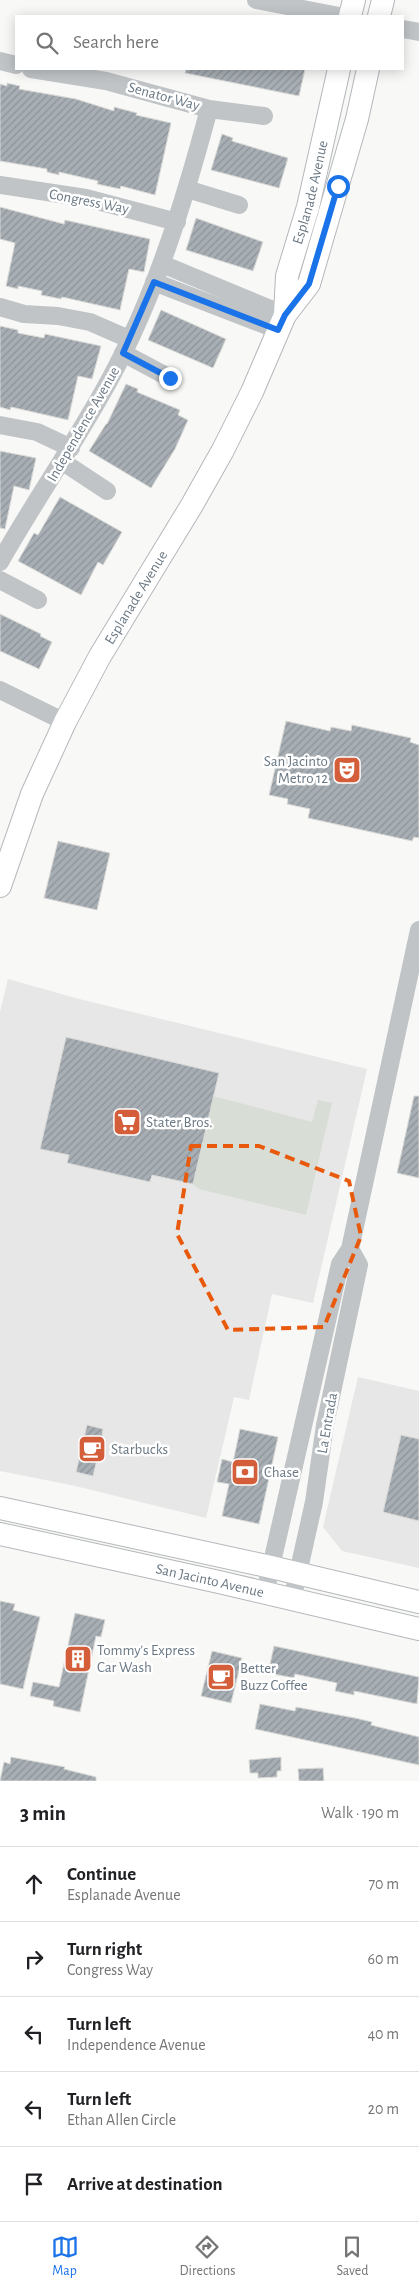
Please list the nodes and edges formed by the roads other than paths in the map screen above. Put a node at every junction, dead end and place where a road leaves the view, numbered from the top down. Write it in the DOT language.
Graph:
graph roads {
  1 [pos="256,0"];
  2 [pos="354,0"];
  3 [pos="383,0"];
  4 [pos="334,15"];
  5 [pos="350,15"];
  6 [pos="379,15"];
  7 [pos="404,29"];
  8 [pos="419,32"];
  9 [pos="0,61"];
  10 [pos="15,65"];
  11 [pos="37,70"];
  12 [pos="338,70"];
  13 [pos="368,70"];
  14 [pos="209,108"];
  15 [pos="264,116"];
  16 [pos="0,185"];
  17 [pos="187,189"];
  18 [pos="239,205"];
  19 [pos="177,222"];
  20 [pos="162,264"];
  21 [pos="154,282"];
  22 [pos="0,307"];
  23 [pos="282,322"];
  24 [pos="126,346"];
  25 [pos="170,378"];
  26 [pos="0,425"];
  27 [pos="67,455"];
  28 [pos="107,491"];
  29 [pos="1,558"];
  30 [pos="0,580"];
  31 [pos="38,600"];
  32 [pos="0,690"];
  33 [pos="66,722"];
  34 [pos="0,886"];
  35 [pos="419,930"];
  36 [pos="350,1249"];
  37 [pos="0,1508"];
  38 [pos="0,1534"];
  39 [pos="271,1567"];
  40 [pos="298,1574"];
  41 [pos="265,1593"];
  42 [pos="292,1600"];
  43 [pos="419,1602"];
  44 [pos="419,1629"];
  1 -- 4 [label="street"];
  2 -- 5 [label="main road"];
  3 -- 6 [label="main road"];
  7 -- 8 [label="street"];
  9 -- 10 [label="street"];
  11 -- 14 [label="street, Senator Way"];
  12 -- 23 [label="main road, Esplanade Avenue"];
  13 -- 23 [label="main road, Esplanade Avenue"];
  14 -- 15 [label="street, Senator Way"];
  14 -- 17 [label="street, Independence Avenue"];
  16 -- 19 [label="street, Congress Way"];
  17 -- 18 [label="street"];
  17 -- 19 [label="street, Independence Avenue"];
  19 -- 20 [label="street, Independence Avenue"];
  20 -- 21 [label="street, Independence Avenue"];
  20 -- 23 [label="street"];
  21 -- 23 [label="street"];
  21 -- 24 [label="street, Independence Avenue"];
  22 -- 24 [label="street"];
  23 -- 33 [label="main road, Esplanade Avenue"];
  24 -- 25 [label="street"];
  24 -- 27 [label="street, Independence Avenue"];
  26 -- 27 [label="street"];
  27 -- 28 [label="street"];
  27 -- 29 [label="street, Independence Avenue"];
  30 -- 31 [label="street"];
  32 -- 33 [label="street"];
  33 -- 34 [label="main road, Esplanade Avenue"];
  35 -- 36 [label="street, La Entrada"];
  36 -- 39 [label="street, La Entrada"];
  36 -- 40 [label="street, La Entrada"];
  37 -- 39 [label="main road, San Jacinto Avenue"];
  38 -- 41 [label="main road, San Jacinto Avenue"];
  39 -- 40 [label="main road, San Jacinto Avenue"];
  39 -- 41 [label="street, La Entrada"];
  40 -- 42 [label="street, La Entrada"];
  40 -- 43 [label="main road, San Jacinto Avenue"];
  41 -- 42 [label="main road, San Jacinto Avenue"];
  42 -- 44 [label="main road, San Jacinto Avenue"];
}
